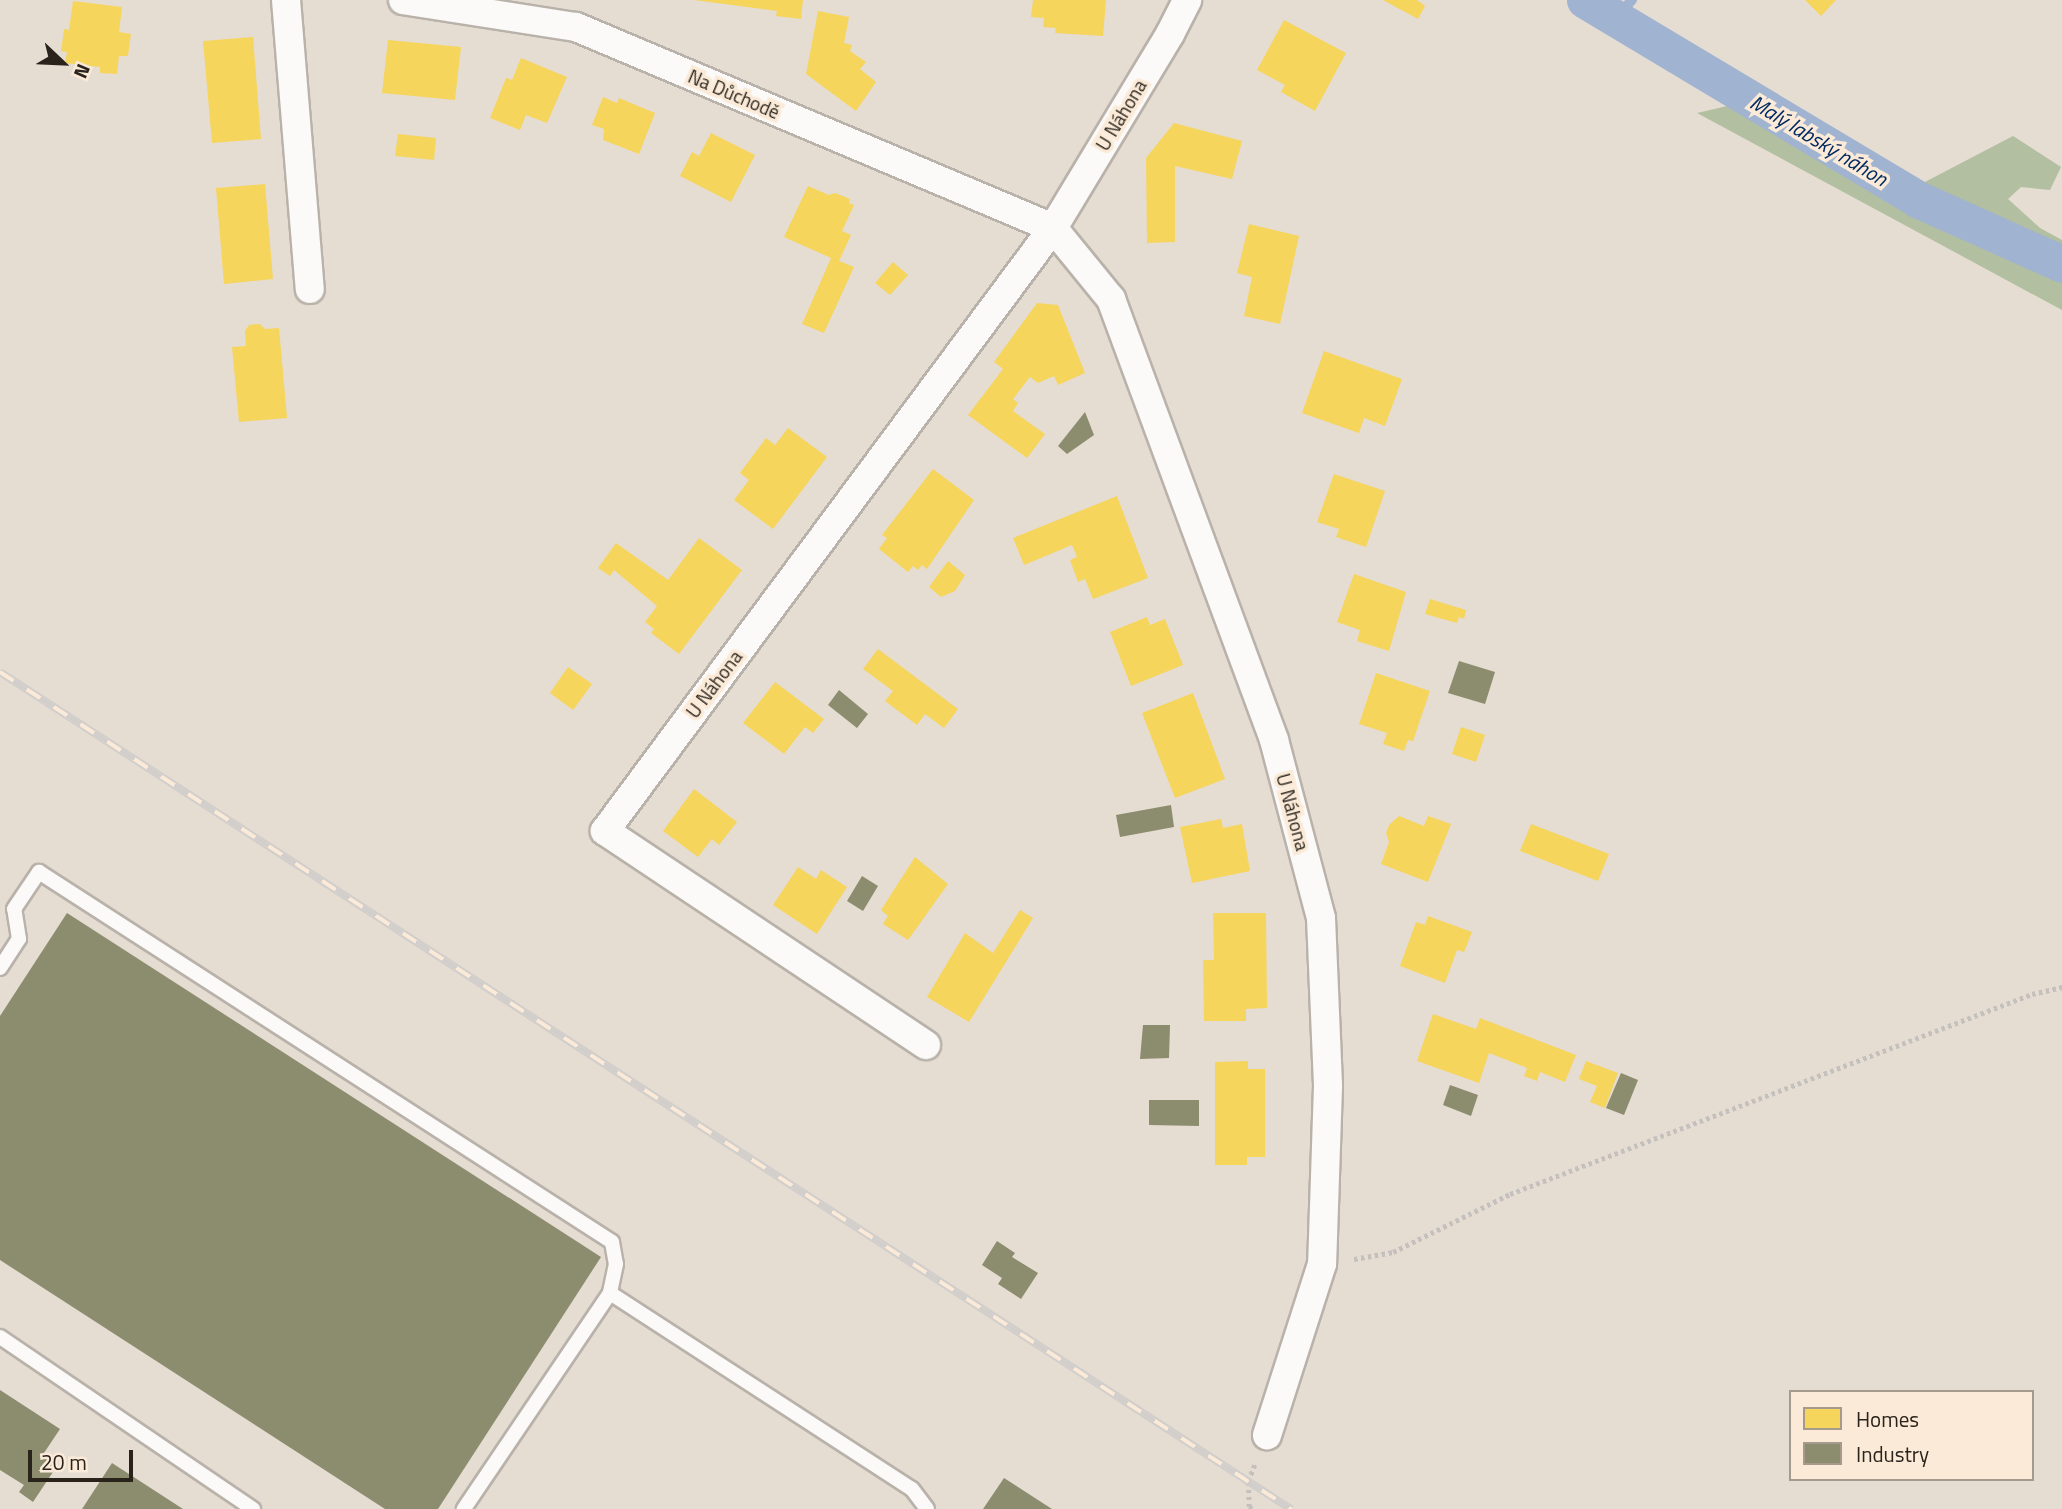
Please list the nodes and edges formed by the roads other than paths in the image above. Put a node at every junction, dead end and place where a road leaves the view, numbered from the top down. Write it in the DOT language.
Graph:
graph roads {
  1 [pos="286,0"];
  2 [pos="403,0"];
  3 [pos="1186,0"];
  4 [pos="1053,228"];
  5 [pos="310,289"];
  6 [pos="0,968"];
  7 [pos="926,1045"];
  8 [pos="610,1293"];
  9 [pos="0,1338"];
  10 [pos="1267,1435"];
  11 [pos="253,1509"];
  12 [pos="464,1509"];
  13 [pos="927,1509"];
  1 -- 5 [label="street"];
  2 -- 4 [label="street, Na Důchodě"];
  3 -- 4 [label="street, U Náhona"];
  4 -- 7 [label="street, U Náhona"];
  4 -- 10 [label="street, U Náhona"];
  6 -- 8 [label="lane"];
  8 -- 12 [label="lane"];
  8 -- 13 [label="lane"];
  9 -- 11 [label="lane"];
}
